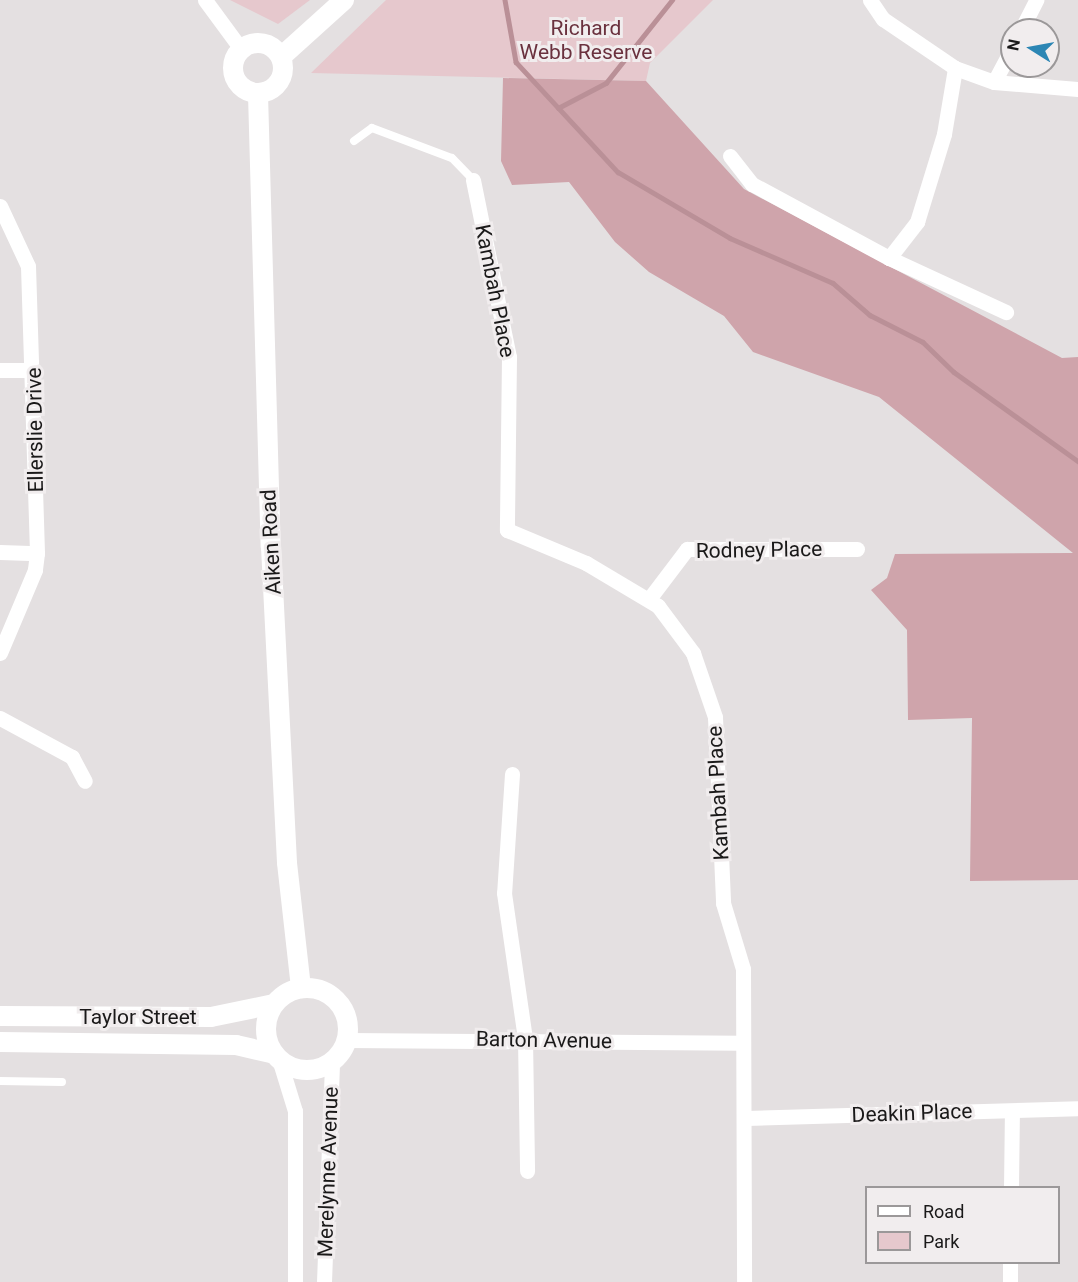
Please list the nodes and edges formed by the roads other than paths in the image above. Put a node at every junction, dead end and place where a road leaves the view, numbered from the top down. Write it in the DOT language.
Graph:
graph roads {
  1 [pos="205,0"];
  2 [pos="344,0"];
  3 [pos="870,0"];
  4 [pos="1036,0"];
  5 [pos="1027,18"];
  6 [pos="241,49"];
  7 [pos="281,57"];
  8 [pos="955,68"];
  9 [pos="1000,71"];
  10 [pos="994,82"];
  11 [pos="1078,89"];
  12 [pos="258,94"];
  13 [pos="354,141"];
  14 [pos="730,156"];
  15 [pos="473,180"];
  16 [pos="0,206"];
  17 [pos="889,258"];
  18 [pos="1006,312"];
  19 [pos="0,370"];
  20 [pos="34,370"];
  21 [pos="857,549"];
  22 [pos="0,552"];
  23 [pos="37,553"];
  24 [pos="649,599"];
  25 [pos="0,653"];
  26 [pos="0,718"];
  27 [pos="512,774"];
  28 [pos="85,781"];
  29 [pos="301,988"];
  30 [pos="274,1004"];
  31 [pos="0,1016"];
  32 [pos="525,1038"];
  33 [pos="347,1040"];
  34 [pos="0,1042"];
  35 [pos="741,1043"];
  36 [pos="277,1057"];
  37 [pos="332,1063"];
  38 [pos="0,1080"];
  39 [pos="62,1082"];
  40 [pos="1078,1108"];
  41 [pos="1012,1110"];
  42 [pos="746,1118"];
  43 [pos="527,1171"];
  44 [pos="1011,1186"];
  45 [pos="1010,1264"];
  46 [pos="296,1282"];
  47 [pos="324,1282"];
  48 [pos="744,1282"];
  49 [pos="1010,1282"];
  1 -- 6 [label="street"];
  2 -- 7 [label="street"];
  3 -- 8 [label="street"];
  4 -- 5 [label="street"];
  6 -- 7 [label="street"];
  6 -- 12 [label="street"];
  7 -- 12 [label="street"];
  8 -- 10 [label="street"];
  8 -- 17 [label="street"];
  9 -- 10 [label="street"];
  10 -- 11 [label="street"];
  12 -- 29 [label="street, Aiken Road"];
  13 -- 15 [label="lane"];
  14 -- 17 [label="street"];
  15 -- 24 [label="street, Kambah Place"];
  16 -- 20 [label="street, Ellerslie Drive"];
  17 -- 18 [label="street"];
  19 -- 20 [label="street"];
  20 -- 23 [label="street, Ellerslie Drive"];
  21 -- 24 [label="street, Rodney Place"];
  22 -- 23 [label="street"];
  23 -- 25 [label="street, Ellerslie Drive"];
  24 -- 35 [label="street, Kambah Place"];
  26 -- 28 [label="street"];
  27 -- 32 [label="street"];
  29 -- 30 [label="street"];
  29 -- 33 [label="street"];
  30 -- 31 [label="street, Taylor Street"];
  30 -- 36 [label="street"];
  32 -- 33 [label="street, Barton Avenue"];
  32 -- 35 [label="street, Barton Avenue"];
  32 -- 43 [label="street"];
  33 -- 37 [label="street"];
  34 -- 36 [label="street, Taylor Street"];
  35 -- 42 [label="street, Kambah Place"];
  36 -- 37 [label="street"];
  36 -- 46 [label="street, Merelynne Avenue"];
  37 -- 47 [label="street, Merelynne Avenue"];
  38 -- 39 [label="lane"];
  40 -- 41 [label="street, Deakin Place"];
  41 -- 42 [label="street, Deakin Place"];
  41 -- 44 [label="street"];
  42 -- 48 [label="street, Kambah Place"];
  45 -- 49 [label="street"];
}
